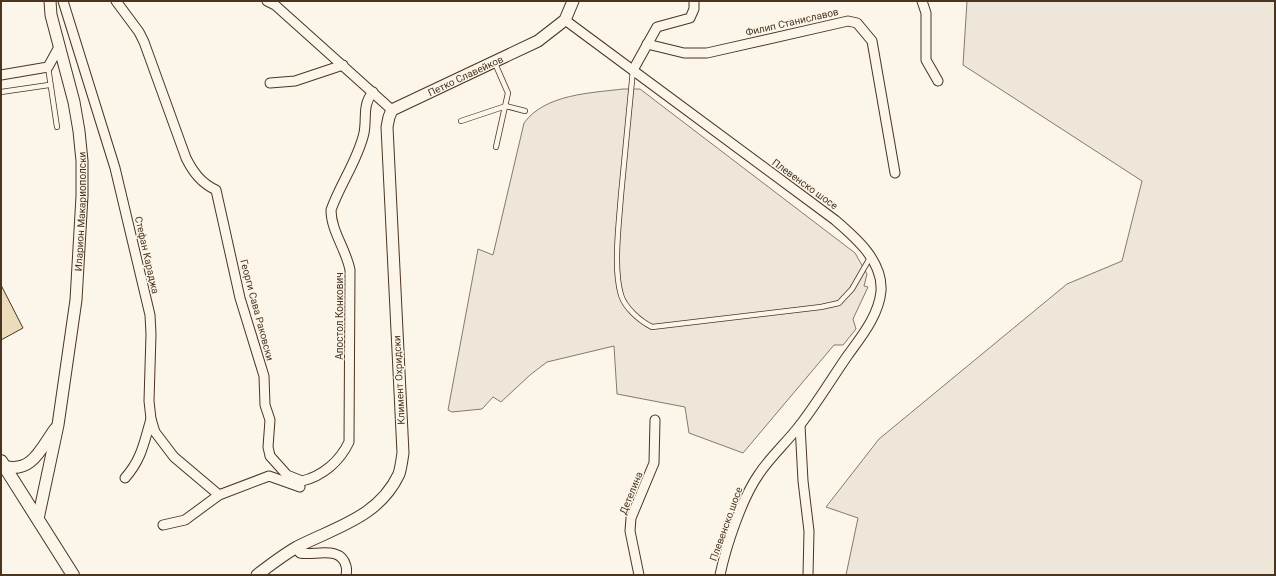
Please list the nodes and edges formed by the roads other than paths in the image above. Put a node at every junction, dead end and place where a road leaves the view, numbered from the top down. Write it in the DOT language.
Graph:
graph roads {
  1 [pos="50,1"];
  2 [pos="63,1"];
  3 [pos="116,1"];
  4 [pos="573,1"];
  5 [pos="694,1"];
  6 [pos="922,1"];
  7 [pos="273,2"];
  8 [pos="565,20"];
  9 [pos="647,44"];
  10 [pos="59,47"];
  11 [pos="494,61"];
  12 [pos="343,65"];
  13 [pos="48,67"];
  14 [pos="633,70"];
  15 [pos="1,75"];
  16 [pos="938,81"];
  17 [pos="270,82"];
  18 [pos="50,85"];
  19 [pos="1,92"];
  20 [pos="373,92"];
  21 [pos="506,106"];
  22 [pos="392,110"];
  23 [pos="524,111"];
  24 [pos="461,121"];
  25 [pos="57,127"];
  26 [pos="496,147"];
  27 [pos="895,173"];
  28 [pos="871,256"];
  29 [pos="151,419"];
  30 [pos="655,420"];
  31 [pos="58,425"];
  32 [pos="800,425"];
  33 [pos="3,463"];
  34 [pos="125,478"];
  35 [pos="302,481"];
  36 [pos="219,495"];
  37 [pos="38,519"];
  38 [pos="163,525"];
  39 [pos="296,548"];
  40 [pos="73,575"];
  41 [pos="257,575"];
  42 [pos="346,575"];
  43 [pos="639,575"];
  44 [pos="720,575"];
  45 [pos="808,575"];
  1 -- 10 [label="street, Иларион Макариополски"];
  2 -- 29 [label="street, Стефан Караджа"];
  3 -- 35 [label="street, Георги Сава Раковски"];
  4 -- 8 [label="street"];
  5 -- 9 [label="street"];
  6 -- 16 [label="street"];
  7 -- 12 [label="street"];
  8 -- 11 [label="street, Петко Славейков"];
  8 -- 14 [label="street, Плевенско шосе"];
  9 -- 14 [label="street"];
  9 -- 27 [label="street, Филип Станиславов"];
  10 -- 13 [label="street"];
  10 -- 31 [label="street, Иларион Макариополски"];
  11 -- 21 [label="lane"];
  11 -- 22 [label="street, Петко Славейков"];
  12 -- 17 [label="street"];
  12 -- 20 [label="street"];
  13 -- 15 [label="street"];
  13 -- 18 [label="lane"];
  14 -- 28 [label="street, Плевенско шосе"];
  14 -- 28 [label="lane"];
  18 -- 19 [label="lane"];
  18 -- 25 [label="lane"];
  20 -- 22 [label="street"];
  20 -- 35 [label="street, Апостол Конкович"];
  21 -- 23 [label="lane"];
  21 -- 24 [label="lane"];
  21 -- 26 [label="lane"];
  22 -- 39 [label="street, Климент Охридски"];
  28 -- 32 [label="street, Плевенско шосе"];
  29 -- 34 [label="street"];
  29 -- 36 [label="street, Стефан Караджа"];
  30 -- 43 [label="street, Детелина"];
  31 -- 33 [label="street, Иларион Макариополски"];
  31 -- 37 [label="street, Иларион Макариополски"];
  32 -- 44 [label="street, Плевенско шосе"];
  32 -- 45 [label="street"];
  33 -- 37 [label="main road"];
  35 -- 36 [label="street"];
  36 -- 38 [label="street"];
  37 -- 40 [label="main road"];
  39 -- 41 [label="street, Климент Охридски"];
  39 -- 42 [label="street"];
}
